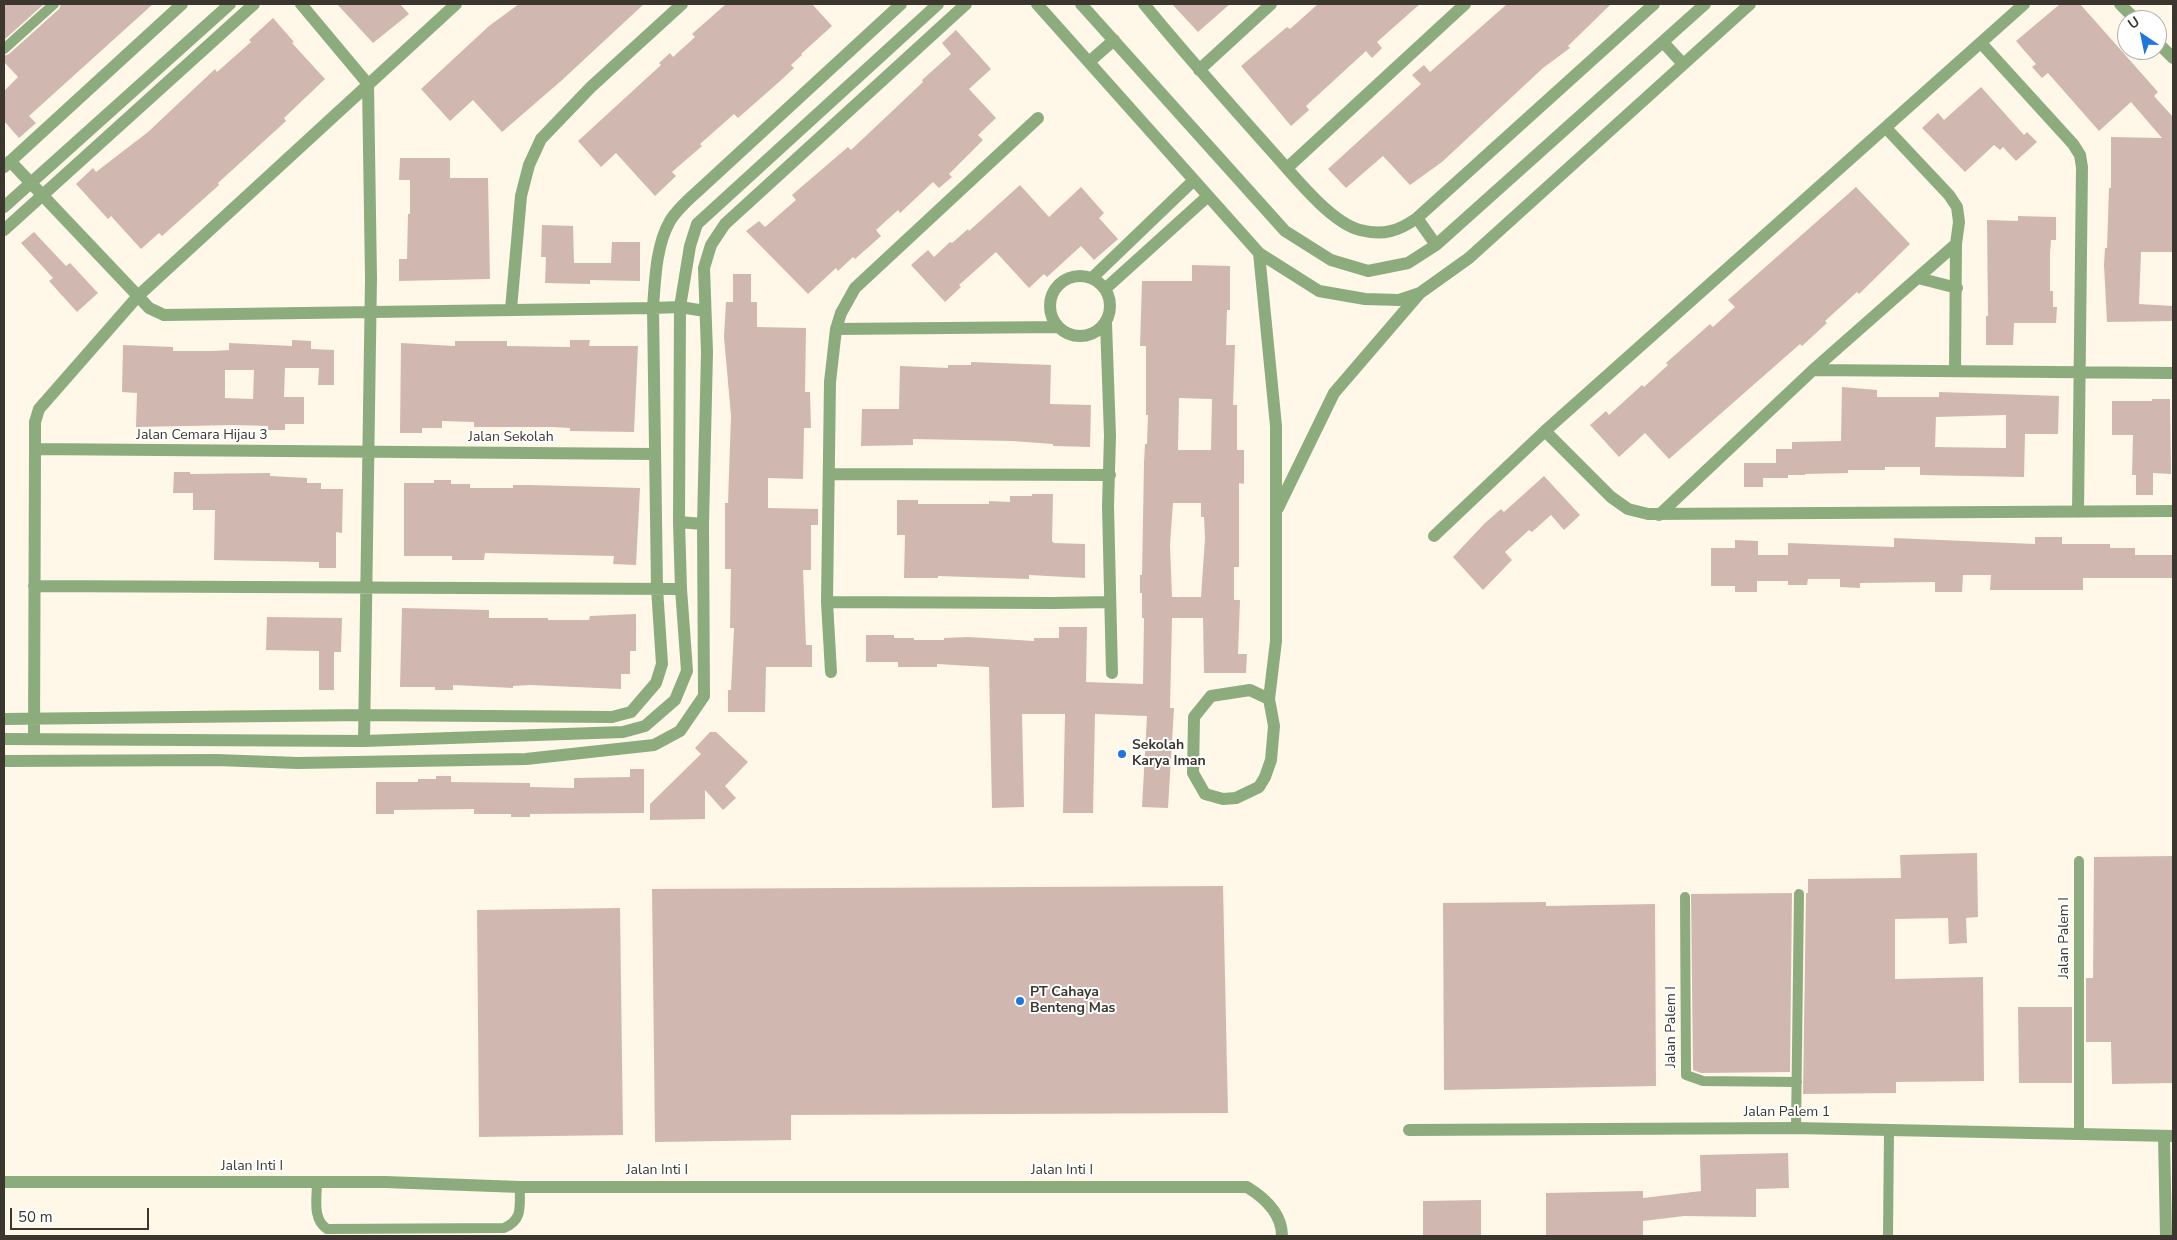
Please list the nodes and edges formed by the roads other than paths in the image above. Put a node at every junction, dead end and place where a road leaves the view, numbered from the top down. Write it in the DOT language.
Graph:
graph roads {
  1 [pos="54,4"];
  2 [pos="182,4"];
  3 [pos="230,4"];
  4 [pos="254,4"];
  5 [pos="301,4"];
  6 [pos="456,4"];
  7 [pos="682,4"];
  8 [pos="901,4"];
  9 [pos="938,4"];
  10 [pos="966,4"];
  11 [pos="1037,4"];
  12 [pos="1081,4"];
  13 [pos="1144,4"];
  14 [pos="1270,4"];
  15 [pos="1465,4"];
  16 [pos="1654,4"];
  17 [pos="1705,4"];
  18 [pos="1750,4"];
  19 [pos="2024,4"];
  20 [pos="1114,40"];
  21 [pos="1662,42"];
  22 [pos="1981,43"];
  23 [pos="4,49"];
  24 [pos="1089,62"];
  25 [pos="1684,64"];
  26 [pos="1198,70"];
  27 [pos="854,80"];
  28 [pos="368,84"];
  29 [pos="865,96"];
  30 [pos="1038,118"];
  31 [pos="1886,128"];
  32 [pos="7,164"];
  33 [pos="728,164"];
  34 [pos="1287,168"];
  35 [pos="745,179"];
  36 [pos="1194,180"];
  37 [pos="32,181"];
  38 [pos="43,193"];
  39 [pos="1208,196"];
  40 [pos="4,207"];
  41 [pos="1417,218"];
  42 [pos="4,230"];
  43 [pos="1956,244"];
  44 [pos="1436,245"];
  45 [pos="1259,253"];
  46 [pos="1092,278"];
  47 [pos="1918,278"];
  48 [pos="1105,288"];
  49 [pos="1957,288"];
  50 [pos="1420,293"];
  51 [pos="138,296"];
  52 [pos="680,307"];
  53 [pos="652,308"];
  54 [pos="511,309"];
  55 [pos="370,311"];
  56 [pos="705,311"];
  57 [pos="1106,324"];
  58 [pos="1058,327"];
  59 [pos="836,329"];
  60 [pos="1813,370"];
  61 [pos="1955,371"];
  62 [pos="2080,372"];
  63 [pos="2173,373"];
  64 [pos="1545,431"];
  65 [pos="35,450"];
  66 [pos="369,452"];
  67 [pos="654,454"];
  68 [pos="829,474"];
  69 [pos="1110,475"];
  70 [pos="1277,510"];
  71 [pos="2173,511"];
  72 [pos="2078,512"];
  73 [pos="1659,514"];
  74 [pos="679,522"];
  75 [pos="703,524"];
  76 [pos="1434,536"];
  77 [pos="34,586"];
  78 [pos="368,586"];
  79 [pos="658,588"];
  80 [pos="681,589"];
  81 [pos="827,602"];
  82 [pos="1110,602"];
  83 [pos="831,672"];
  84 [pos="1112,673"];
  85 [pos="1269,699"];
  86 [pos="365,715"];
  87 [pos="4,719"];
  88 [pos="34,719"];
  89 [pos="528,737"];
  90 [pos="4,739"];
  91 [pos="34,739"];
  92 [pos="219,739"];
  93 [pos="364,741"];
  94 [pos="526,759"];
  95 [pos="217,760"];
  96 [pos="4,761"];
  97 [pos="2079,861"];
  98 [pos="1799,894"];
  99 [pos="1685,897"];
  100 [pos="1797,1082"];
  101 [pos="1796,1128"];
  102 [pos="1410,1130"];
  103 [pos="1889,1130"];
  104 [pos="2079,1135"];
  105 [pos="2168,1136"];
  106 [pos="317,1181"];
  107 [pos="4,1182"];
  108 [pos="520,1187"];
  109 [pos="1282,1236"];
  110 [pos="1888,1236"];
  111 [pos="2166,1236"];
  1 -- 23 [label="lane"];
  2 -- 32 [label="street"];
  3 -- 37 [label="street"];
  4 -- 38 [label="street"];
  5 -- 28 [label="street"];
  6 -- 28 [label="street"];
  7 -- 54 [label="street"];
  8 -- 33 [label="street"];
  9 -- 27 [label="street"];
  10 -- 29 [label="street"];
  11 -- 24 [label="street"];
  12 -- 20 [label="street"];
  13 -- 26 [label="street"];
  14 -- 26 [label="street"];
  15 -- 34 [label="street"];
  16 -- 41 [label="street"];
  17 -- 21 [label="street"];
  18 -- 25 [label="street"];
  19 -- 22 [label="street"];
  20 -- 24 [label="street"];
  20 -- 44 [label="street"];
  21 -- 25 [label="street"];
  21 -- 44 [label="street"];
  22 -- 31 [label="street"];
  22 -- 62 [label="street"];
  24 -- 36 [label="street"];
  25 -- 50 [label="street"];
  26 -- 34 [label="street"];
  27 -- 29 [label="street"];
  27 -- 35 [label="street"];
  28 -- 51 [label="street"];
  28 -- 55 [label="street"];
  29 -- 56 [label="street"];
  30 -- 59 [label="street"];
  31 -- 43 [label="street"];
  31 -- 64 [label="street"];
  32 -- 37 [label="street"];
  33 -- 35 [label="street"];
  33 -- 53 [label="street"];
  34 -- 41 [label="street"];
  35 -- 52 [label="street"];
  36 -- 39 [label="street"];
  36 -- 46 [label="street"];
  37 -- 38 [label="street"];
  37 -- 40 [label="street"];
  38 -- 42 [label="street"];
  38 -- 51 [label="street"];
  39 -- 45 [label="street"];
  39 -- 48 [label="street"];
  41 -- 44 [label="street"];
  43 -- 47 [label="street"];
  43 -- 49 [label="street"];
  45 -- 50 [label="street"];
  45 -- 70 [label="street"];
  46 -- 48 [label="street"];
  46 -- 58 [label="street"];
  47 -- 49 [label="street"];
  47 -- 60 [label="street"];
  48 -- 57 [label="street"];
  49 -- 61 [label="street"];
  50 -- 70 [label="street"];
  51 -- 55 [label="street"];
  51 -- 65 [label="street"];
  52 -- 53 [label="street"];
  52 -- 56 [label="street"];
  52 -- 74 [label="street"];
  53 -- 54 [label="street"];
  53 -- 67 [label="street"];
  54 -- 55 [label="street"];
  55 -- 66 [label="street"];
  56 -- 75 [label="street"];
  57 -- 58 [label="street"];
  57 -- 69 [label="street"];
  58 -- 59 [label="street"];
  59 -- 68 [label="street"];
  60 -- 61 [label="street"];
  60 -- 73 [label="street"];
  61 -- 62 [label="street"];
  62 -- 63 [label="street"];
  62 -- 72 [label="street"];
  64 -- 73 [label="street"];
  64 -- 76 [label="street"];
  65 -- 66 [label="street, Jalan Cemara Hijau 3"];
  65 -- 77 [label="street"];
  66 -- 67 [label="street, Jalan Sekolah"];
  66 -- 78 [label="street"];
  67 -- 79 [label="street"];
  68 -- 69 [label="street"];
  68 -- 81 [label="street"];
  69 -- 82 [label="street"];
  70 -- 85 [label="street"];
  71 -- 72 [label="street"];
  72 -- 73 [label="street"];
  74 -- 75 [label="street"];
  74 -- 80 [label="street"];
  75 -- 94 [label="street"];
  77 -- 78 [label="street"];
  77 -- 88 [label="street"];
  78 -- 79 [label="street"];
  78 -- 86 [label="street"];
  79 -- 80 [label="street"];
  79 -- 86 [label="street"];
  80 -- 89 [label="street"];
  81 -- 82 [label="street"];
  81 -- 83 [label="street"];
  82 -- 84 [label="street"];
  85 -- 85 [label="street"];
  86 -- 88 [label="street"];
  86 -- 93 [label="street"];
  87 -- 88 [label="street"];
  88 -- 91 [label="street"];
  89 -- 93 [label="street"];
  89 -- 94 [label="street"];
  90 -- 91 [label="street"];
  91 -- 92 [label="street"];
  92 -- 93 [label="street"];
  92 -- 95 [label="street"];
  94 -- 95 [label="street"];
  95 -- 96 [label="street"];
  97 -- 104 [label="lane, Jalan Palem I"];
  98 -- 100 [label="lane"];
  99 -- 100 [label="lane, Jalan Palem I"];
  100 -- 101 [label="lane"];
  101 -- 102 [label="street, Jalan Palem 1"];
  101 -- 103 [label="street, Jalan Palem 1"];
  103 -- 104 [label="street, Jalan Palem 1"];
  103 -- 110 [label="lane"];
  104 -- 105 [label="street, Jalan Palem 1"];
  105 -- 111 [label="street"];
  106 -- 107 [label="street, Jalan Inti I"];
  106 -- 108 [label="street, Jalan Inti I"];
  106 -- 108 [label="lane"];
  108 -- 109 [label="street, Jalan Inti I"];
}
